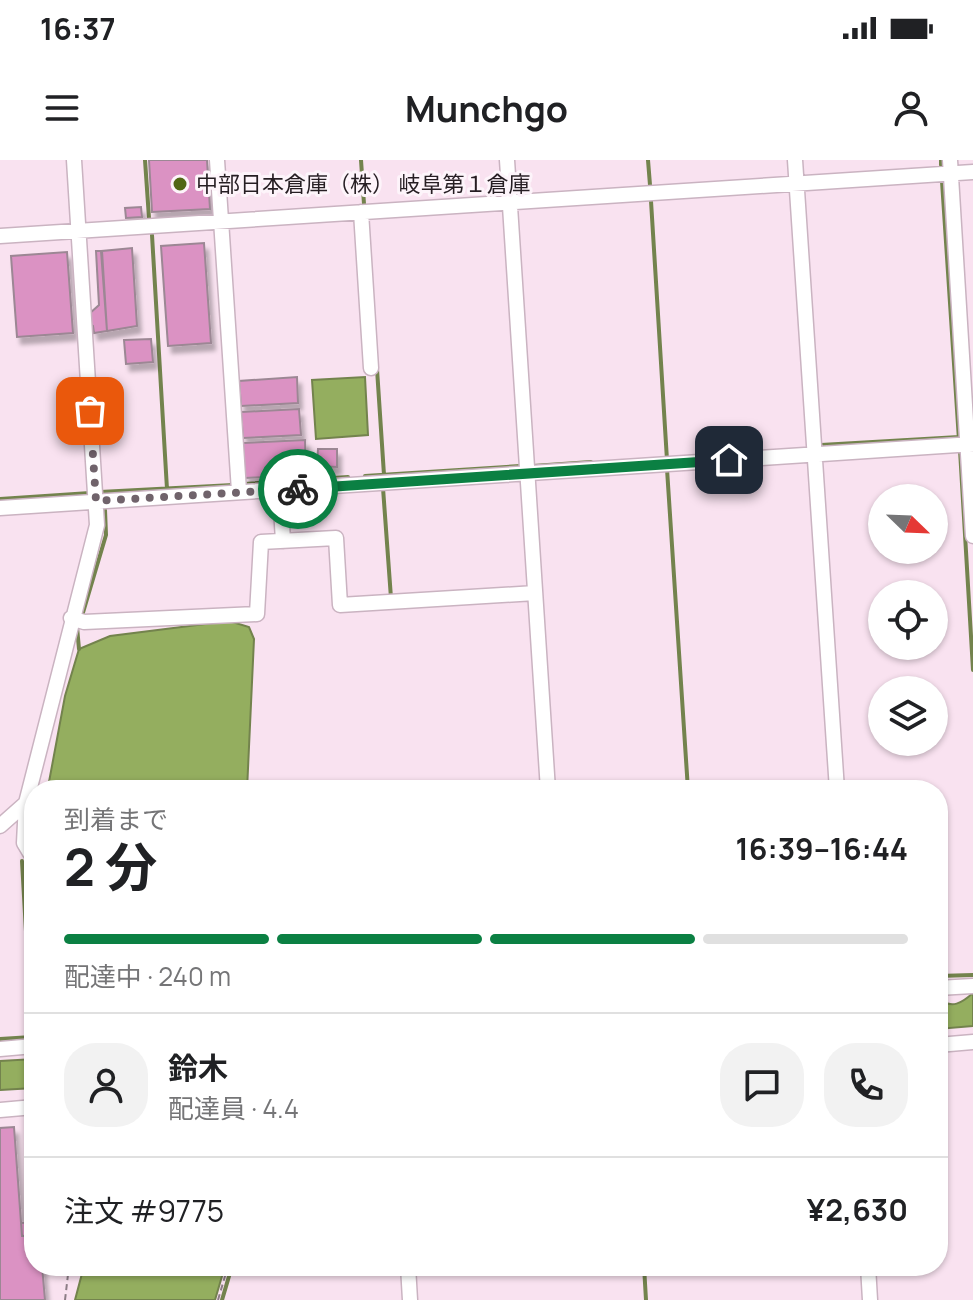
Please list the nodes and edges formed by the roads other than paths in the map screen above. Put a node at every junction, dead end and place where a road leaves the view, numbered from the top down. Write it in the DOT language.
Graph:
graph roads {
  1 [pos="74,160"];
  2 [pos="217,160"];
  3 [pos="507,160"];
  4 [pos="795,160"];
  5 [pos="951,167"];
  6 [pos="973,172"];
  7 [pos="796,184"];
  8 [pos="510,202"];
  9 [pos="361,212"];
  10 [pos="221,221"];
  11 [pos="79,231"];
  12 [pos="0,236"];
  13 [pos="371,368"];
  14 [pos="970,445"];
  15 [pos="816,454"];
  16 [pos="528,473"];
  17 [pos="239,491"];
  18 [pos="280,491"];
  19 [pos="96,501"];
  20 [pos="0,508"];
  21 [pos="973,536"];
  22 [pos="283,541"];
  23 [pos="535,593"];
  24 [pos="71,618"];
  25 [pos="32,780"];
  26 [pos="547,780"];
  27 [pos="836,780"];
  28 [pos="24,805"];
  29 [pos="0,826"];
  30 [pos="973,986"];
  31 [pos="948,987"];
  32 [pos="973,1042"];
  33 [pos="948,1044"];
  34 [pos="24,1047"];
  35 [pos="0,1049"];
  36 [pos="24,1108"];
  37 [pos="0,1110"];
  38 [pos="409,1276"];
  39 [pos="869,1276"];
  40 [pos="410,1300"];
  41 [pos="870,1300"];
  1 -- 11 [label="street"];
  2 -- 10 [label="street"];
  3 -- 8 [label="street"];
  4 -- 7 [label="street"];
  5 -- 6 [label="street"];
  5 -- 7 [label="street"];
  5 -- 14 [label="street"];
  7 -- 8 [label="street"];
  7 -- 15 [label="street"];
  8 -- 9 [label="street"];
  8 -- 16 [label="street"];
  9 -- 10 [label="street"];
  9 -- 13 [label="street"];
  10 -- 11 [label="street"];
  10 -- 17 [label="street"];
  11 -- 12 [label="street"];
  11 -- 19 [label="street"];
  14 -- 15 [label="street"];
  14 -- 21 [label="street"];
  15 -- 16 [label="street"];
  15 -- 27 [label="street"];
  16 -- 18 [label="street"];
  16 -- 23 [label="street"];
  17 -- 18 [label="street"];
  17 -- 19 [label="street"];
  18 -- 22 [label="street"];
  19 -- 20 [label="street"];
  19 -- 24 [label="street"];
  22 -- 23 [label="street"];
  22 -- 24 [label="street"];
  23 -- 26 [label="street"];
  24 -- 25 [label="street"];
  28 -- 29 [label="street"];
  30 -- 31 [label="street"];
  32 -- 33 [label="street"];
  34 -- 35 [label="street"];
  36 -- 37 [label="street"];
  38 -- 40 [label="street"];
  39 -- 41 [label="street"];
}
